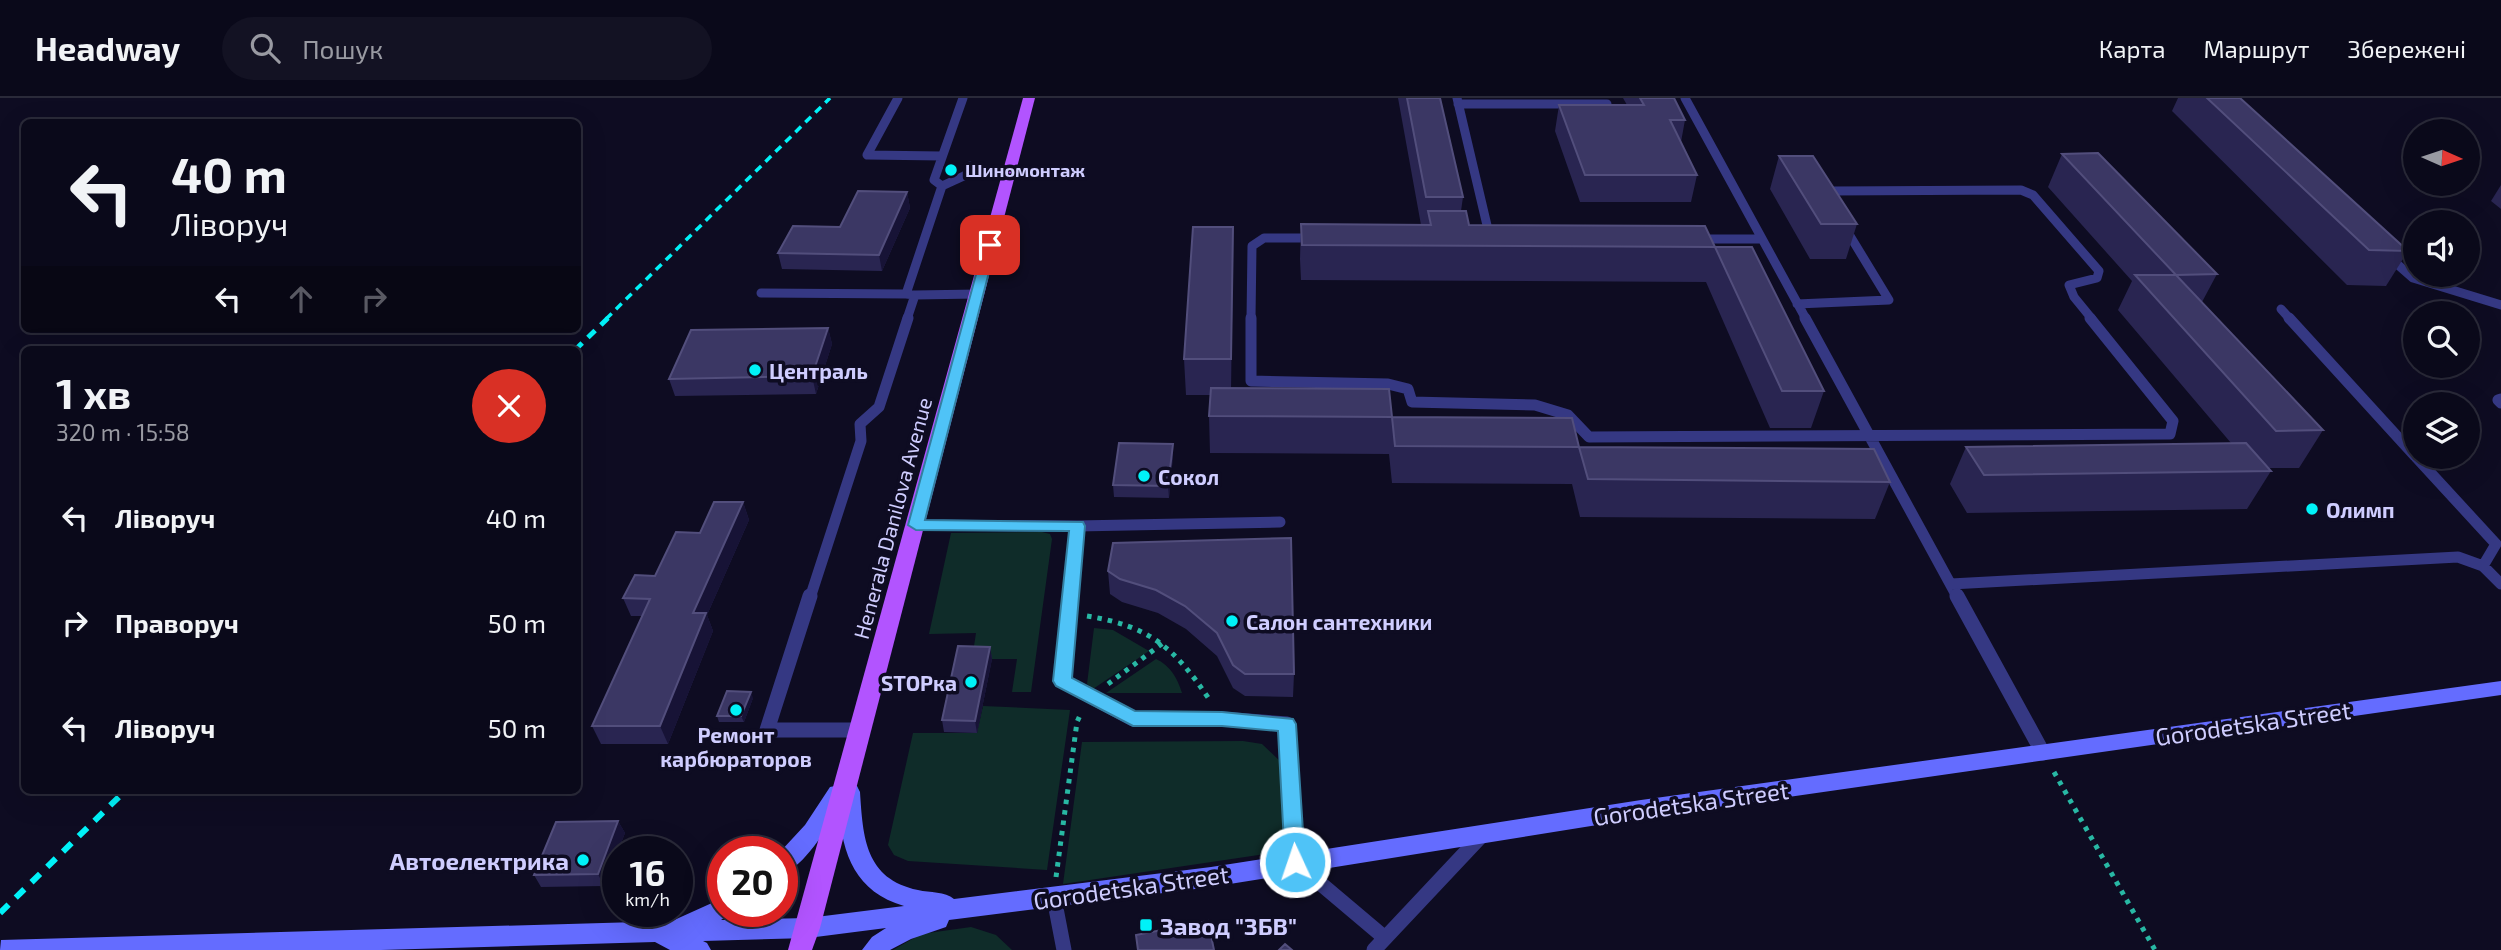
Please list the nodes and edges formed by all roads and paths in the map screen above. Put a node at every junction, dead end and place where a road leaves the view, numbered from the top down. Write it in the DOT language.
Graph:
graph roads {
  1 [pos="898,98"];
  2 [pos="964,98"];
  3 [pos="1029,98"];
  4 [pos="1685,98"];
  5 [pos="1458,101"];
  6 [pos="1607,104"];
  7 [pos="942,156"];
  8 [pos="970,166"];
  9 [pos="942,186"];
  10 [pos="1833,209"];
  11 [pos="1840,220"];
  12 [pos="1330,238"];
  13 [pos="1476,238"];
  14 [pos="1490,238"];
  15 [pos="1503,238"];
  16 [pos="1680,239"];
  17 [pos="1762,239"];
  18 [pos="2382,251"];
  19 [pos="761,293"];
  20 [pos="911,294"];
  21 [pos="977,294"];
  22 [pos="1797,304"];
  23 [pos="2501,305"];
  24 [pos="2281,309"];
  25 [pos="1870,436"];
  26 [pos="2403,443"];
  27 [pos="2427,469"];
  28 [pos="1280,522"];
  29 [pos="916,525"];
  30 [pos="1077,526"];
  31 [pos="2483,566"];
  32 [pos="1951,584"];
  33 [pos="2501,584"];
  34 [pos="1069,613"];
  35 [pos="1163,643"];
  36 [pos="2501,688"];
  37 [pos="1090,697"];
  38 [pos="1222,719"];
  39 [pos="861,730"];
  40 [pos="2043,753"];
  41 [pos="848,778"];
  42 [pos="1483,834"];
  43 [pos="798,847"];
  44 [pos="1295,862"];
  45 [pos="1054,898"];
  46 [pos="978,907"];
  47 [pos="707,916"];
  48 [pos="645,933"];
  49 [pos="806,943"];
  50 [pos="1379,944"];
  51 [pos="1,950"];
  52 [pos="699,950"];
  53 [pos="874,950"];
  54 [pos="1064,950"];
  55 [pos="2155,950"];
  1 -- 7 [label="lane"];
  2 -- 7 [label="lane"];
  3 -- 21 [label="main road, Henerala Danilova Avenue"];
  4 -- 17 [label="lane"];
  5 -- 6 [label="lane"];
  5 -- 14 [label="lane"];
  7 -- 9 [label="lane"];
  8 -- 9 [label="lane"];
  9 -- 20 [label="lane"];
  10 -- 25 [label="lane"];
  11 -- 22 [label="lane"];
  12 -- 25 [label="lane"];
  13 -- 14 [label="lane"];
  14 -- 15 [label="lane"];
  16 -- 17 [label="lane"];
  17 -- 22 [label="lane"];
  18 -- 23 [label="lane"];
  19 -- 20 [label="lane"];
  20 -- 21 [label="lane"];
  20 -- 39 [label="lane"];
  21 -- 29 [label="main road, Henerala Danilova Avenue"];
  22 -- 25 [label="lane"];
  24 -- 26 [label="lane"];
  25 -- 32 [label="lane"];
  27 -- 31 [label="lane"];
  28 -- 30 [label="lane"];
  29 -- 30 [label="lane"];
  29 -- 39 [label="main road, Henerala Danilova Avenue"];
  30 -- 34 [label="lane"];
  31 -- 32 [label="lane"];
  31 -- 33 [label="lane"];
  32 -- 40 [label="lane"];
  34 -- 35 [label="path"];
  34 -- 37 [label="lane"];
  35 -- 37 [label="path"];
  35 -- 38 [label="path"];
  36 -- 40 [label="street, Gorodetska Street"];
  37 -- 38 [label="lane"];
  37 -- 45 [label="path"];
  38 -- 44 [label="lane"];
  39 -- 41 [label="main road, Henerala Danilova Avenue"];
  40 -- 42 [label="street, Gorodetska Street"];
  40 -- 55 [label="path"];
  41 -- 43 [label="street"];
  41 -- 46 [label="street"];
  41 -- 49 [label="main road, Henerala Danilova Avenue"];
  42 -- 44 [label="street, Gorodetska Street"];
  42 -- 50 [label="lane"];
  44 -- 45 [label="street, Gorodetska Street"];
  44 -- 50 [label="lane"];
  45 -- 46 [label="street, Gorodetska Street"];
  45 -- 54 [label="lane"];
  46 -- 49 [label="street, Gorodetska Street"];
  46 -- 53 [label="street"];
  47 -- 48 [label="street"];
  48 -- 49 [label="street, Gorodetska Street"];
  48 -- 51 [label="street, Gorodetska Street"];
  48 -- 52 [label="street"];
}
